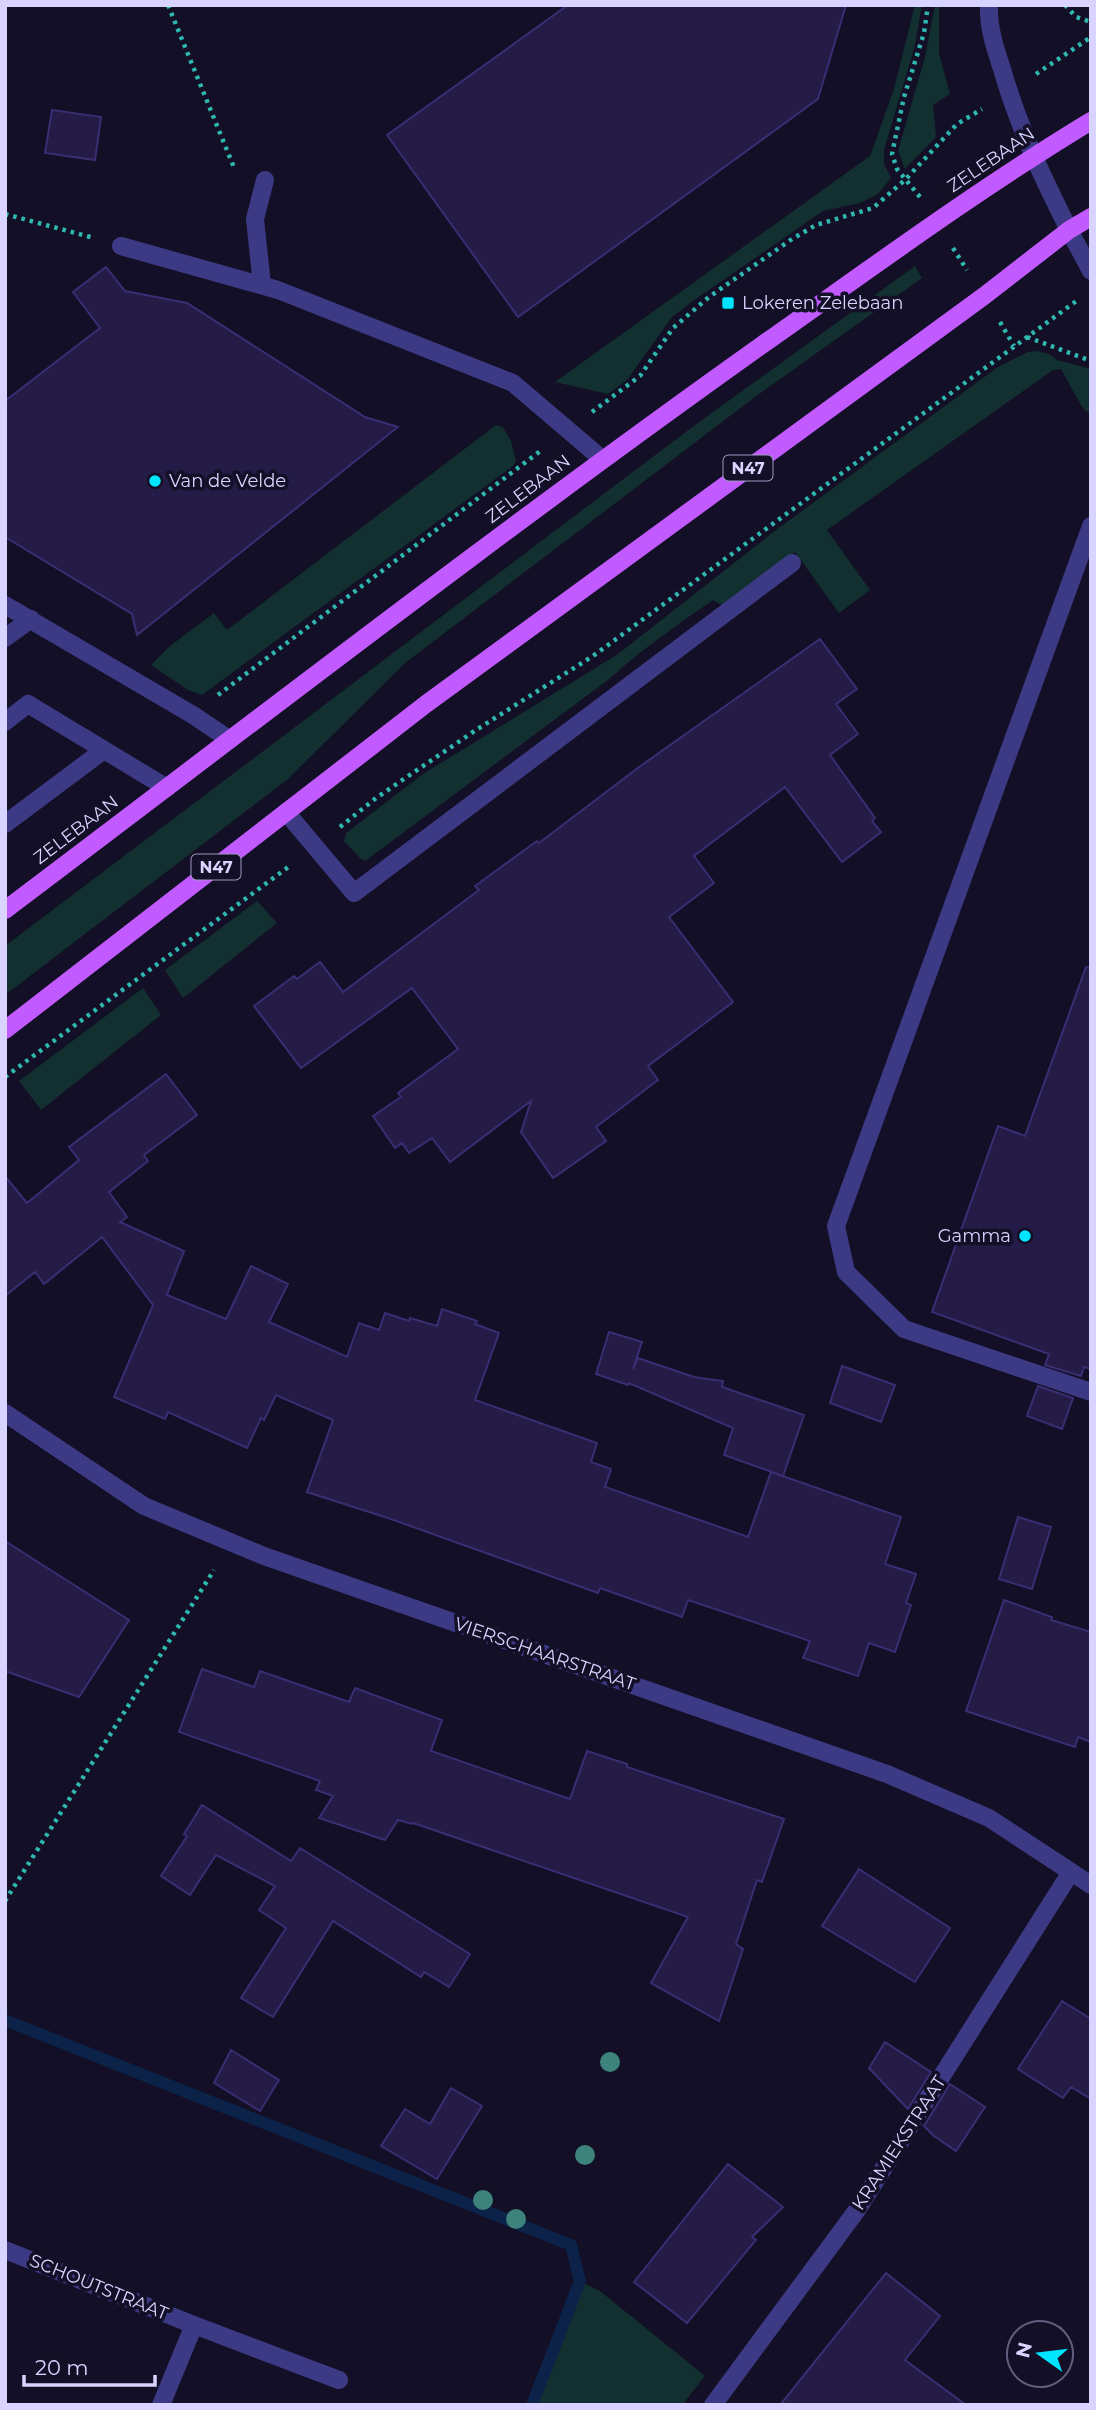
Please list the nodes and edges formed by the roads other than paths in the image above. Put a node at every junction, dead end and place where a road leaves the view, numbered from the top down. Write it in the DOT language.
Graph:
graph roads {
  1 [pos="989,5"];
  2 [pos="1091,121"];
  3 [pos="1032,156"];
  4 [pos="263,188"];
  5 [pos="1091,217"];
  6 [pos="1069,230"];
  7 [pos="121,246"];
  8 [pos="1091,271"];
  9 [pos="262,285"];
  10 [pos="602,459"];
  11 [pos="1091,526"];
  12 [pos="792,564"];
  13 [pos="5,605"];
  14 [pos="31,619"];
  15 [pos="5,638"];
  16 [pos="5,722"];
  17 [pos="230,740"];
  18 [pos="104,750"];
  19 [pos="167,788"];
  20 [pos="285,813"];
  21 [pos="5,824"];
  22 [pos="5,909"];
  23 [pos="5,1030"];
  24 [pos="1091,1392"];
  25 [pos="5,1413"];
  26 [pos="1071,1872"];
  27 [pos="1091,1885"];
  28 [pos="5,2250"];
  29 [pos="194,2325"];
  30 [pos="339,2379"];
  31 [pos="161,2405"];
  32 [pos="713,2405"];
  1 -- 3 [label="street"];
  2 -- 3 [label="main road, ZELEBAAN"];
  3 -- 6 [label="street"];
  3 -- 10 [label="main road, ZELEBAAN"];
  4 -- 9 [label="street"];
  5 -- 6 [label="main road, N47"];
  6 -- 8 [label="street"];
  6 -- 20 [label="main road, N47"];
  7 -- 9 [label="street"];
  9 -- 10 [label="street"];
  10 -- 17 [label="main road, ZELEBAAN"];
  11 -- 24 [label="street"];
  12 -- 20 [label="street"];
  13 -- 14 [label="street"];
  14 -- 15 [label="street"];
  14 -- 17 [label="street"];
  16 -- 18 [label="street"];
  17 -- 19 [label="main road, ZELEBAAN"];
  18 -- 19 [label="street"];
  18 -- 21 [label="street"];
  19 -- 22 [label="main road, ZELEBAAN"];
  20 -- 23 [label="main road, N47"];
  25 -- 26 [label="street, VIERSCHAARSTRAAT"];
  26 -- 27 [label="street, VIERSCHAARSTRAAT"];
  26 -- 32 [label="street, KRAMIEKSTRAAT"];
  28 -- 29 [label="street, SCHOUTSTRAAT"];
  29 -- 30 [label="street, SCHOUTSTRAAT"];
  29 -- 31 [label="street"];
}
